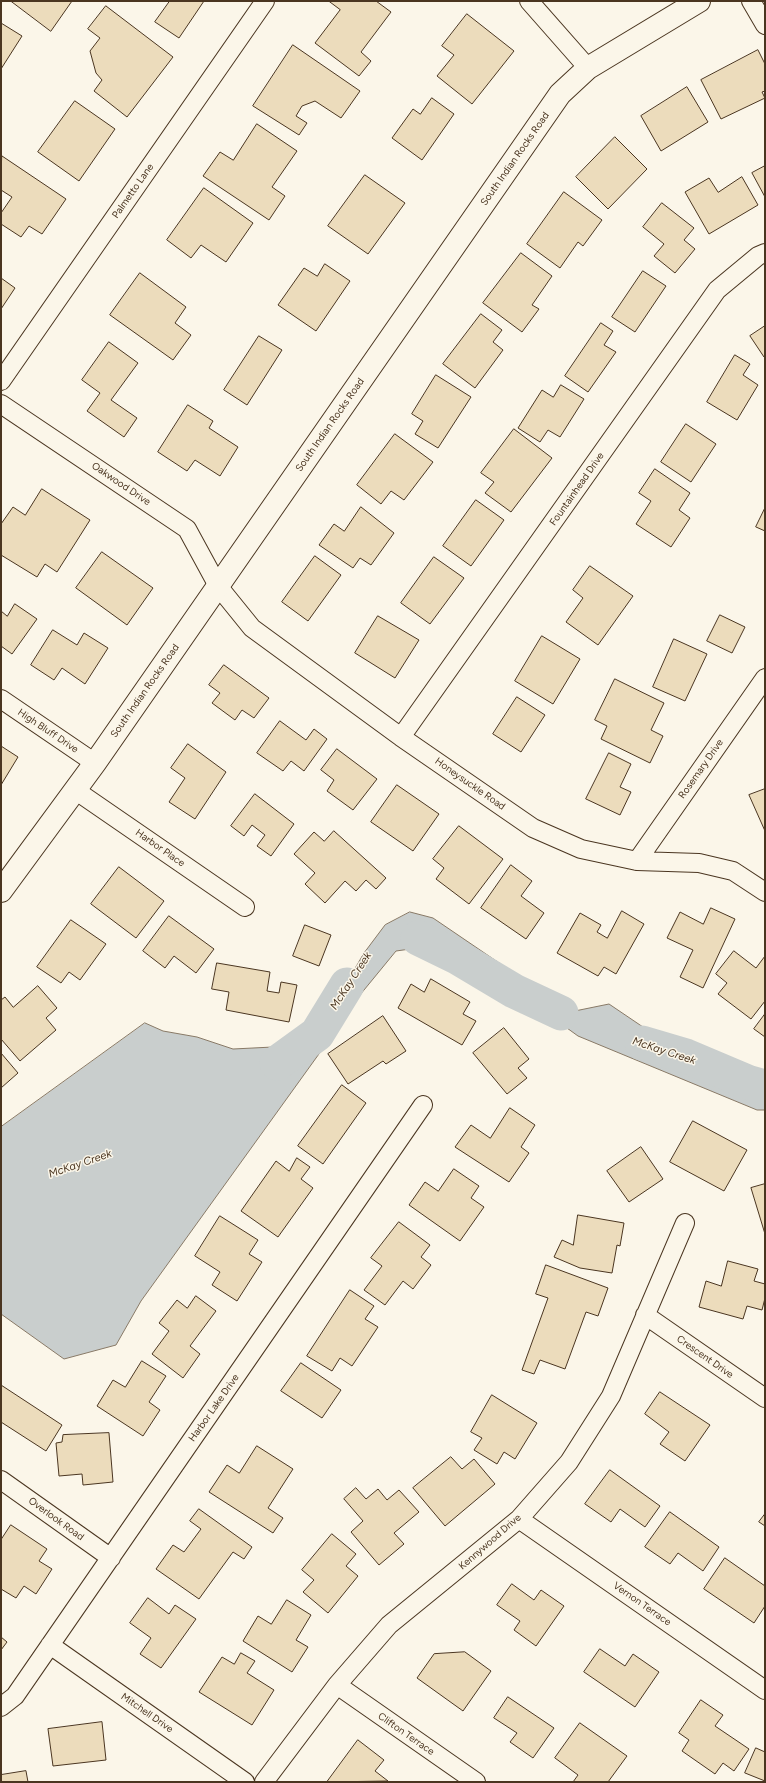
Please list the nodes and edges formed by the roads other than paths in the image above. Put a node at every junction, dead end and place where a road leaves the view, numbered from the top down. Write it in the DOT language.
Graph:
graph roads {
  1 [pos="265,1"];
  2 [pos="528,1"];
  3 [pos="699,1"];
  4 [pos="752,1"];
  5 [pos="765,25"];
  6 [pos="588,68"];
  7 [pos="765,253"];
  8 [pos="1,381"];
  9 [pos="1,404"];
  10 [pos="218,586"];
  11 [pos="765,678"];
  12 [pos="1,699"];
  13 [pos="401,737"];
  14 [pos="95,763"];
  15 [pos="75,790"];
  16 [pos="637,861"];
  17 [pos="1,891"];
  18 [pos="765,892"];
  19 [pos="245,907"];
  20 [pos="423,1105"];
  21 [pos="685,1223"];
  22 [pos="645,1315"];
  23 [pos="765,1398"];
  24 [pos="1,1480"];
  25 [pos="519,1519"];
  26 [pos="111,1558"];
  27 [pos="50,1645"];
  28 [pos="337,1685"];
  29 [pos="765,1690"];
  30 [pos="1,1707"];
  31 [pos="245,1782"];
  32 [pos="264,1782"];
  33 [pos="476,1782"];
  1 -- 8 [label="street, Palmetto Lane"];
  2 -- 6 [label="street"];
  3 -- 6 [label="street, South Indian Rocks Road"];
  4 -- 5 [label="street"];
  6 -- 10 [label="street, South Indian Rocks Road"];
  7 -- 13 [label="street, Fountainhead Drive"];
  9 -- 10 [label="street, Oakwood Drive"];
  10 -- 13 [label="street, Honeysuckle Road"];
  10 -- 14 [label="street, South Indian Rocks Road"];
  11 -- 16 [label="street, Rosemary Drive"];
  12 -- 14 [label="street, High Bluff Drive"];
  13 -- 16 [label="street, Honeysuckle Road"];
  14 -- 15 [label="street, South Indian Rocks Road"];
  15 -- 17 [label="street, South Indian Rocks Road"];
  15 -- 19 [label="street, Harbor Place"];
  16 -- 18 [label="street, Honeysuckle Road"];
  20 -- 26 [label="street, Harbor Lake Drive"];
  21 -- 22 [label="street, Kennywood Drive"];
  22 -- 23 [label="street, Crescent Drive"];
  22 -- 25 [label="street, Kennywood Drive"];
  24 -- 26 [label="street, Overlook Road"];
  25 -- 28 [label="street, Kennywood Drive"];
  25 -- 29 [label="street, Vernon Terrace"];
  26 -- 27 [label="street, Harbor Lake Drive"];
  27 -- 30 [label="street, Harbor Lake Drive"];
  27 -- 31 [label="street, Mitchell Drive"];
  28 -- 32 [label="street, Kennywood Drive"];
  28 -- 33 [label="street, Clifton Terrace"];
}
